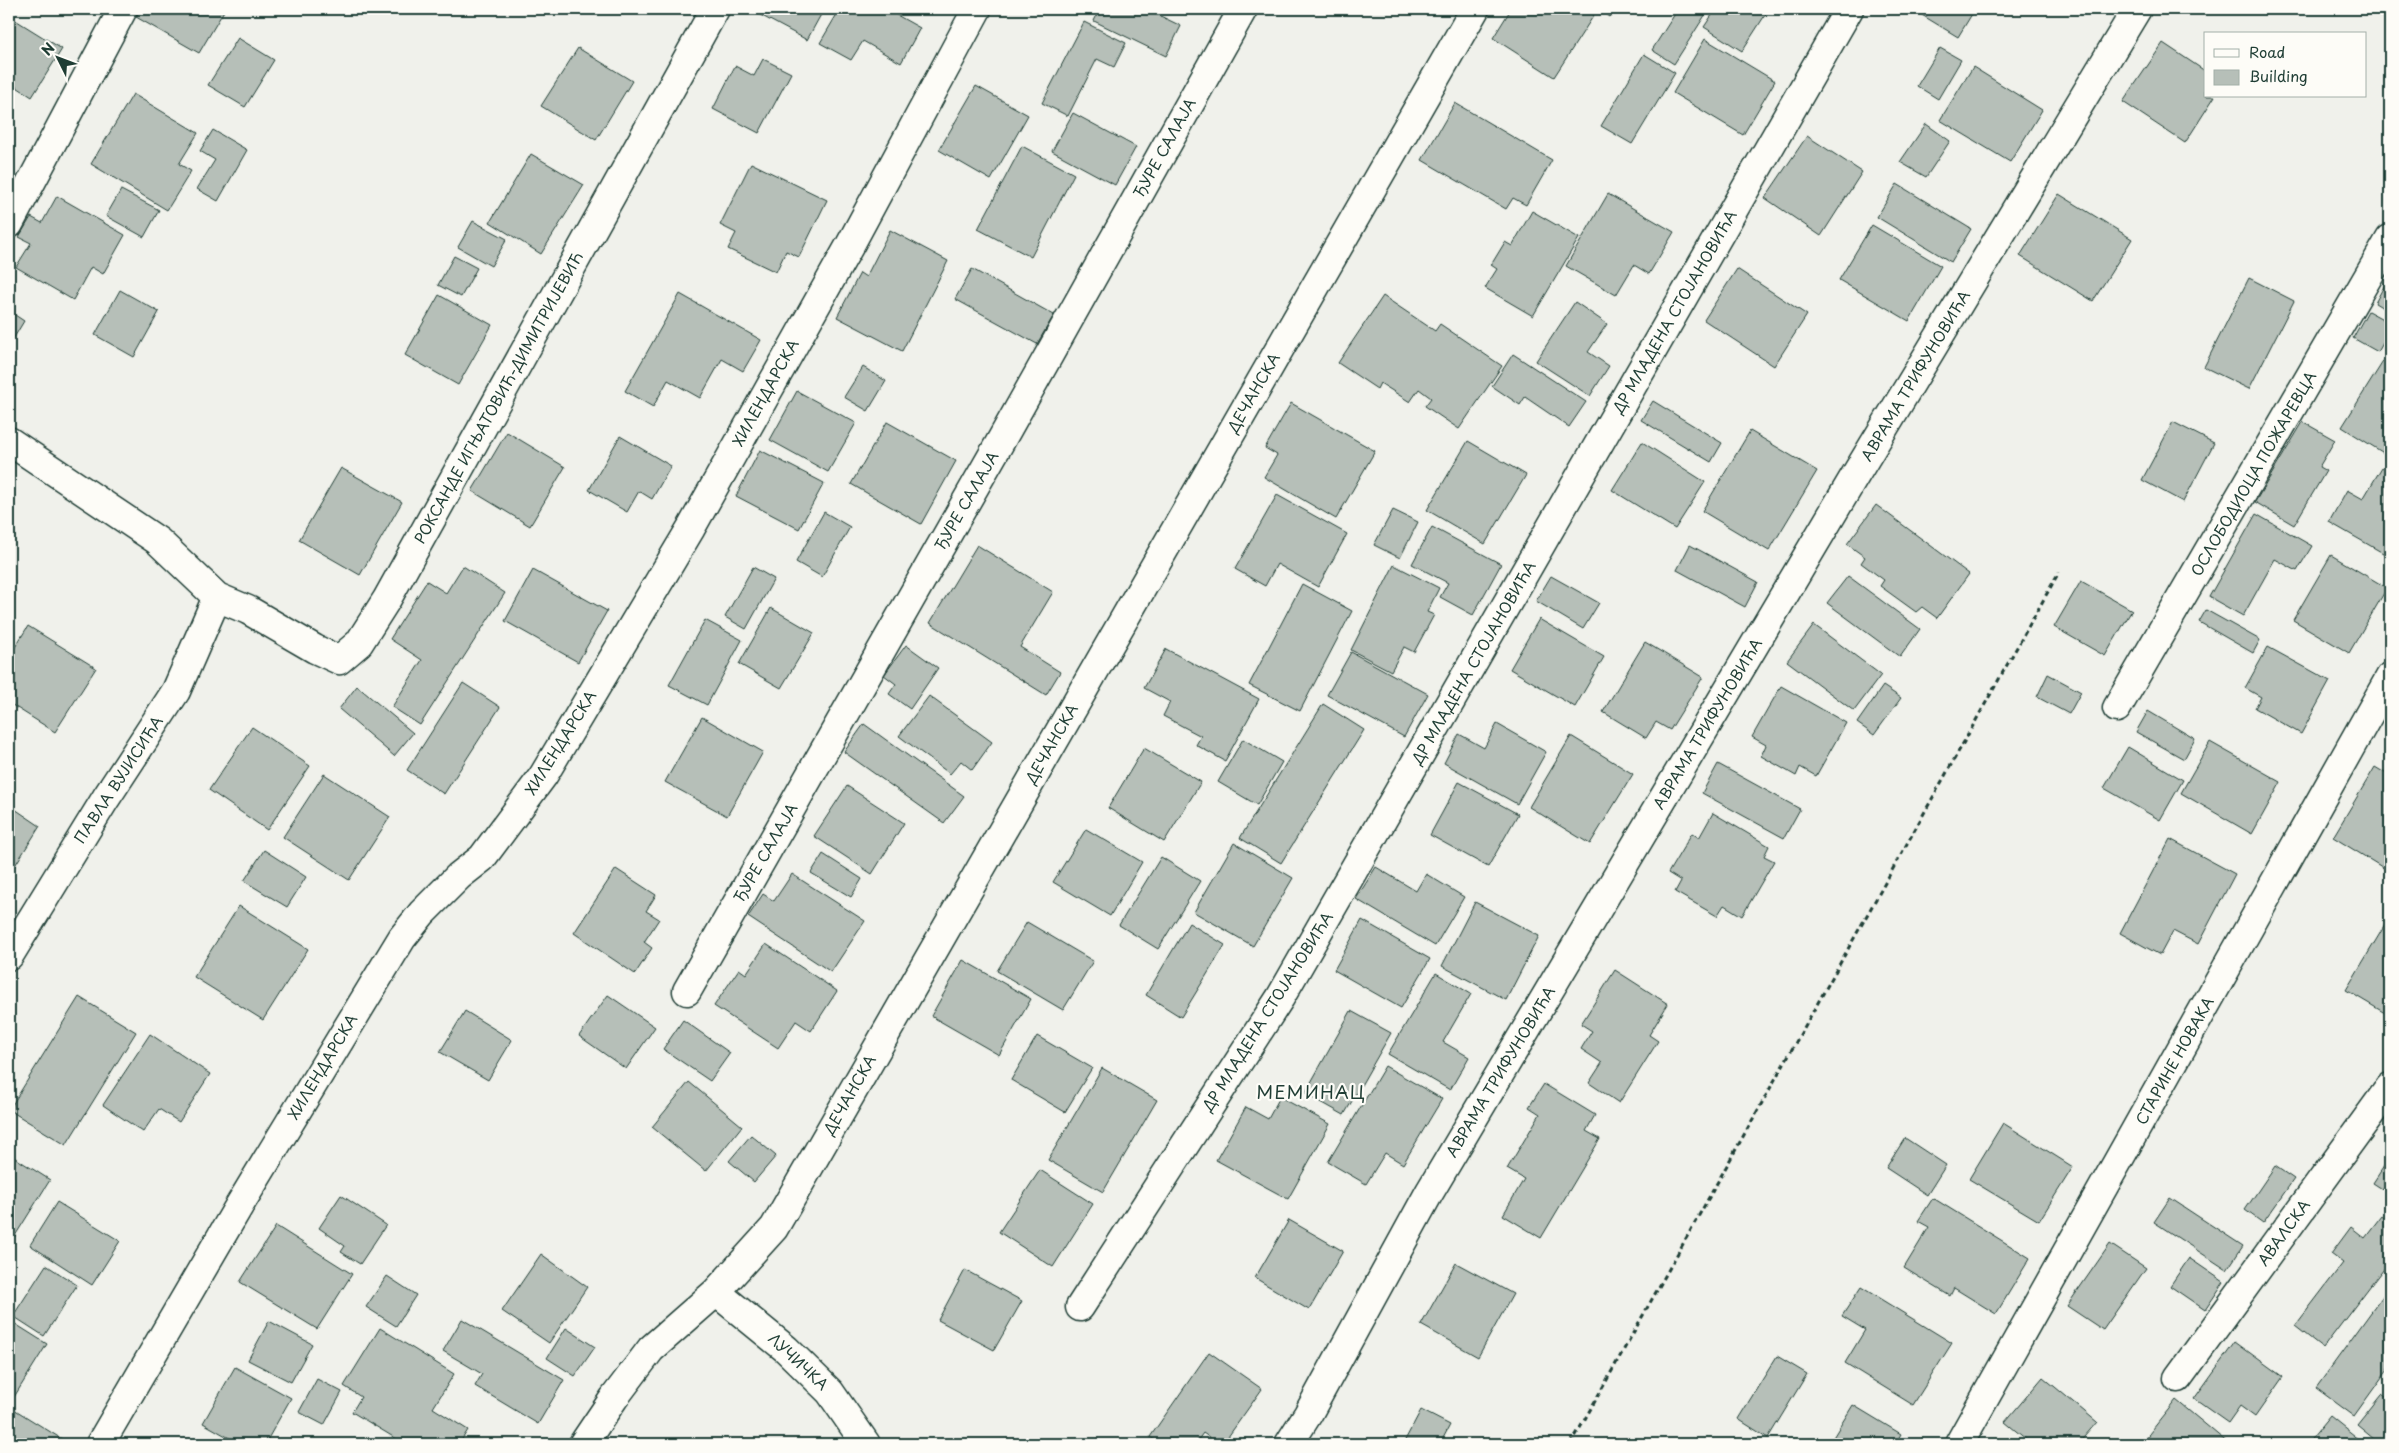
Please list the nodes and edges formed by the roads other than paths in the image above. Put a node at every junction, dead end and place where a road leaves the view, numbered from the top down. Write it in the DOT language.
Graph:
graph roads {
  1 [pos="123,9"];
  2 [pos="715,9"];
  3 [pos="976,9"];
  4 [pos="1243,9"];
  5 [pos="1475,9"];
  6 [pos="1849,9"];
  7 [pos="2137,9"];
  8 [pos="9,224"];
  9 [pos="2390,239"];
  10 [pos="9,440"];
  11 [pos="217,597"];
  12 [pos="2390,677"];
  13 [pos="2117,708"];
  14 [pos="9,956"];
  15 [pos="687,991"];
  16 [pos="2390,1087"];
  17 [pos="716,1292"];
  18 [pos="1080,1307"];
  19 [pos="2178,1378"];
  20 [pos="100,1444"];
  21 [pos="583,1444"];
  22 [pos="866,1444"];
  23 [pos="1289,1444"];
  24 [pos="1959,1444"];
  1 -- 8 [label="street"];
  2 -- 11 [label="street, РОКСАНДЕ ИГЊАТОВИЋ-ДИМИТРИЈЕВИЋ"];
  3 -- 20 [label="street, ХИЛЕНДАРСКА"];
  4 -- 15 [label="street, ЂУРЕ САЛАЈА"];
  5 -- 17 [label="street, ДЕЧАНСКА"];
  6 -- 18 [label="street, ДР МЛАДЕНА СТОЈАНОВИЋА"];
  7 -- 23 [label="street, АВРАМА ТРИФУНОВИЋА"];
  9 -- 13 [label="street, ОСЛОБОДИОЦА ПОЖАРЕВЦА"];
  10 -- 11 [label="street"];
  11 -- 14 [label="street, ПАВЛА ВУЈИСИЋА"];
  12 -- 24 [label="street, СТАРИНЕ НОВАКА"];
  16 -- 19 [label="street, АВАЛСКА"];
  17 -- 21 [label="street, ДЕЧАНСКА"];
  17 -- 22 [label="street, ЛУЧИЧКА"];
}
